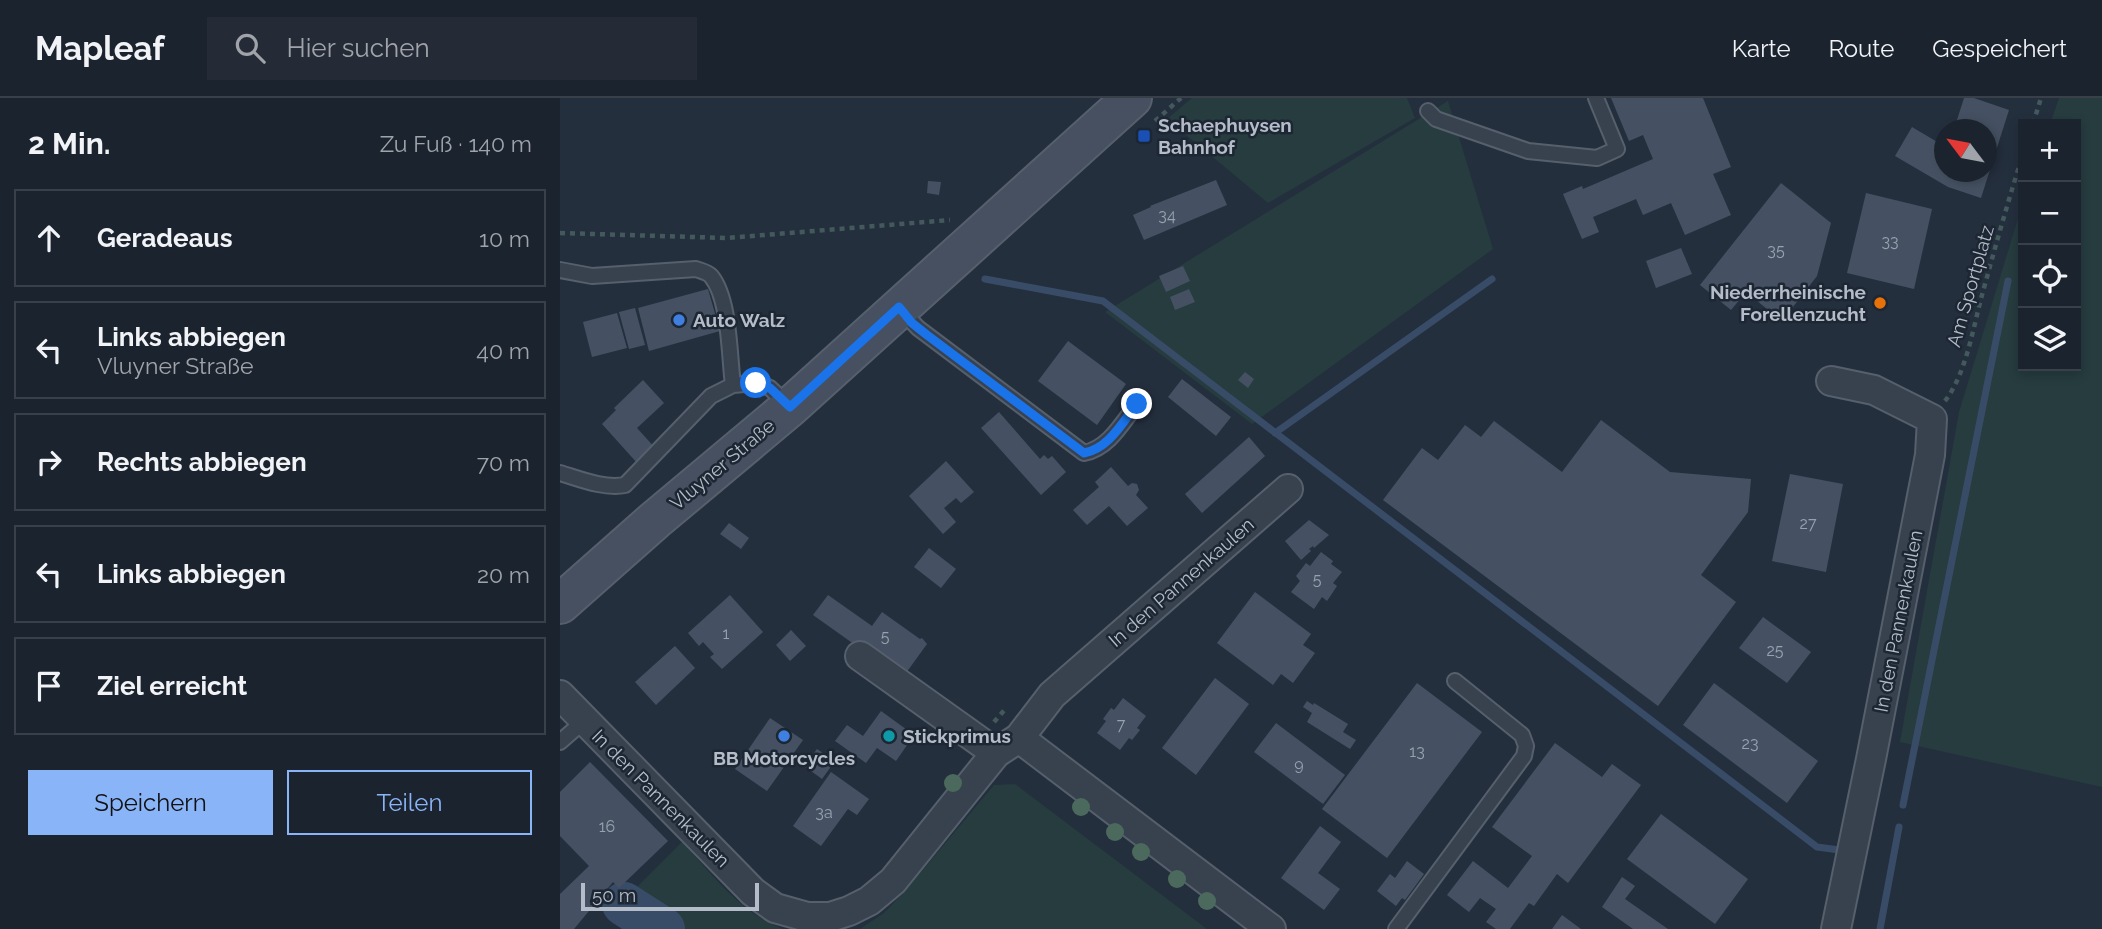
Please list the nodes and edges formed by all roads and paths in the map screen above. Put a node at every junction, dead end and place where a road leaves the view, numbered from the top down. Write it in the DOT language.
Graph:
graph roads {
  1 [pos="1132,98"];
  2 [pos="1596,98"];
  3 [pos="2041,98"];
  4 [pos="1428,111"];
  5 [pos="2035,119"];
  6 [pos="2018,172"];
  7 [pos="999,216"];
  8 [pos="560,233"];
  9 [pos="560,270"];
  10 [pos="899,307"];
  11 [pos="1831,381"];
  12 [pos="733,385"];
  13 [pos="1137,404"];
  14 [pos="790,407"];
  15 [pos="1932,419"];
  16 [pos="560,473"];
  17 [pos="1288,489"];
  18 [pos="560,604"];
  19 [pos="860,656"];
  20 [pos="1455,681"];
  21 [pos="560,695"];
  22 [pos="584,721"];
  23 [pos="560,742"];
  24 [pos="1007,745"];
  25 [pos="1271,929"];
  26 [pos="1396,929"];
  27 [pos="1836,929"];
  1 -- 7 [label="main road, Vluyner Straße"];
  2 -- 4 [label="lane"];
  3 -- 5 [label="path"];
  6 -- 15 [label="path, Am Sportplatz"];
  7 -- 8 [label="path"];
  7 -- 10 [label="main road, Vluyner Straße"];
  9 -- 12 [label="lane"];
  10 -- 13 [label="lane"];
  10 -- 14 [label="main road, Vluyner Straße"];
  11 -- 15 [label="street"];
  12 -- 14 [label="lane"];
  12 -- 16 [label="lane"];
  14 -- 18 [label="main road, Vluyner Straße"];
  15 -- 27 [label="street, In den Pannenkaulen"];
  17 -- 24 [label="street, In den Pannenkaulen"];
  19 -- 24 [label="street"];
  20 -- 26 [label="lane"];
  21 -- 22 [label="street, In den Pannenkaulen"];
  22 -- 23 [label="lane"];
  22 -- 24 [label="street, In den Pannenkaulen"];
  24 -- 25 [label="street"];
}
